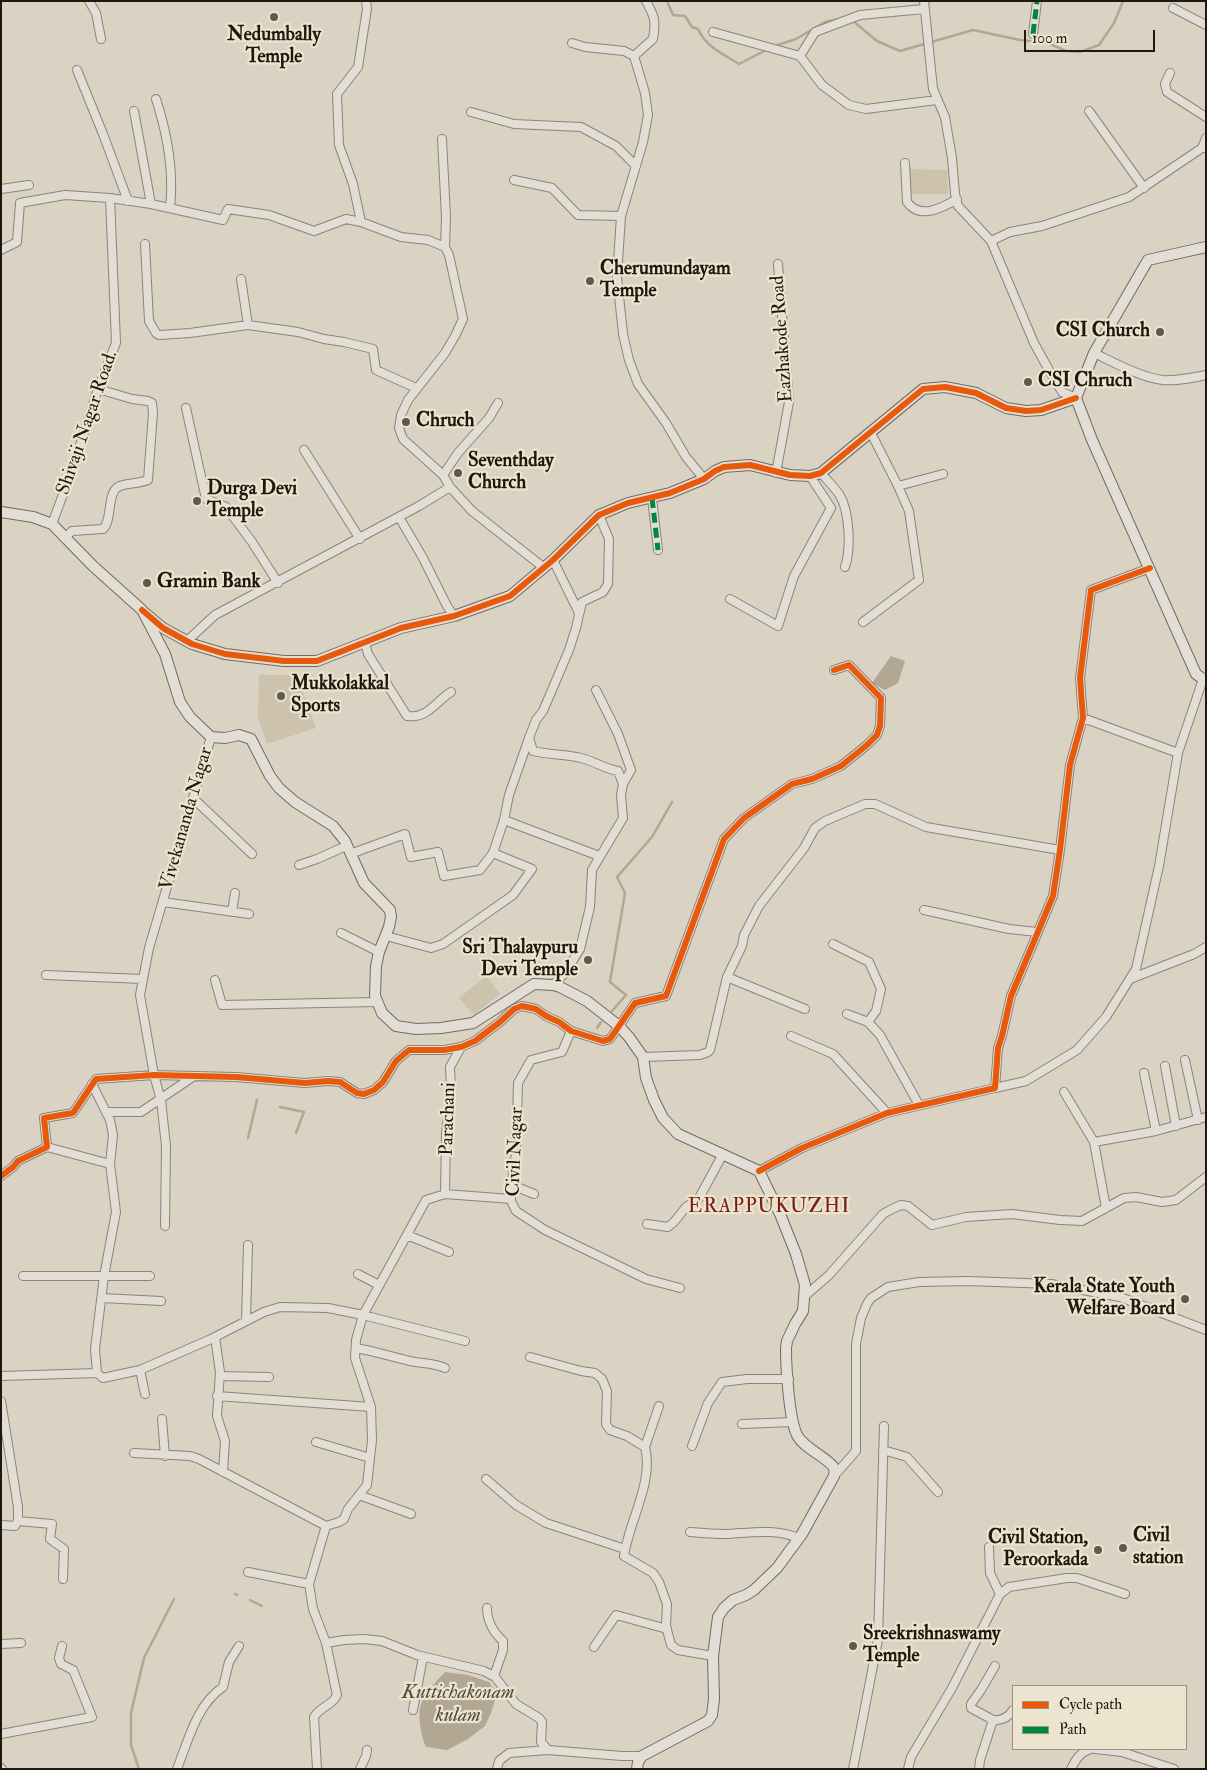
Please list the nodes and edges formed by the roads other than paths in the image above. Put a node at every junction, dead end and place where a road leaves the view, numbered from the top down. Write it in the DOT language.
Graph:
graph roads {
  1 [pos="89,1"];
  2 [pos="366,1"];
  3 [pos="646,1"];
  4 [pos="1037,1"];
  5 [pos="924,5"];
  6 [pos="1173,8"];
  7 [pos="1206,25"];
  8 [pos="713,32"];
  9 [pos="1034,34"];
  10 [pos="101,39"];
  11 [pos="572,43"];
  12 [pos="634,56"];
  13 [pos="800,56"];
  14 [pos="77,70"];
  15 [pos="1170,73"];
  16 [pos="156,99"];
  17 [pos="937,100"];
  18 [pos="134,111"];
  19 [pos="1089,111"];
  20 [pos="471,112"];
  21 [pos="1206,117"];
  22 [pos="1206,138"];
  23 [pos="442,139"];
  24 [pos="1204,148"];
  25 [pos="905,163"];
  26 [pos="636,166"];
  27 [pos="514,180"];
  28 [pos="29,185"];
  29 [pos="1144,188"];
  30 [pos="1,189"];
  31 [pos="110,198"];
  32 [pos="957,199"];
  33 [pos="128,201"];
  34 [pos="151,204"];
  35 [pos="170,208"];
  36 [pos="621,216"];
  37 [pos="361,222"];
  38 [pos="991,241"];
  39 [pos="145,244"];
  40 [pos="445,247"];
  41 [pos="1206,247"];
  42 [pos="1,250"];
  43 [pos="778,264"];
  44 [pos="241,279"];
  45 [pos="248,325"];
  46 [pos="1094,353"];
  47 [pos="1206,375"];
  48 [pos="416,388"];
  49 [pos="98,389"];
  50 [pos="1076,398"];
  51 [pos="498,403"];
  52 [pos="186,408"];
  53 [pos="871,433"];
  54 [pos="304,450"];
  55 [pos="776,473"];
  56 [pos="821,473"];
  57 [pos="943,474"];
  58 [pos="444,476"];
  59 [pos="810,476"];
  60 [pos="704,479"];
  61 [pos="898,486"];
  62 [pos="450,487"];
  63 [pos="652,498"];
  64 [pos="1,512"];
  65 [pos="599,515"];
  66 [pos="399,517"];
  67 [pos="52,524"];
  68 [pos="64,538"];
  69 [pos="360,538"];
  70 [pos="658,550"];
  71 [pos="553,560"];
  72 [pos="845,567"];
  73 [pos="543,568"];
  74 [pos="1150,568"];
  75 [pos="278,583"];
  76 [pos="730,600"];
  77 [pos="142,610"];
  78 [pos="579,613"];
  79 [pos="454,616"];
  80 [pos="863,622"];
  81 [pos="187,641"];
  82 [pos="365,644"];
  83 [pos="834,670"];
  84 [pos="1204,680"];
  85 [pos="596,690"];
  86 [pos="451,692"];
  87 [pos="1084,718"];
  88 [pos="211,737"];
  89 [pos="529,738"];
  90 [pos="1178,753"];
  91 [pos="623,784"];
  92 [pos="194,798"];
  93 [pos="504,820"];
  94 [pos="348,850"];
  95 [pos="1060,850"];
  96 [pos="493,853"];
  97 [pos="252,854"];
  98 [pos="599,856"];
  99 [pos="299,865"];
  100 [pos="235,893"];
  101 [pos="163,902"];
  102 [pos="924,910"];
  103 [pos="232,912"];
  104 [pos="249,914"];
  105 [pos="1037,932"];
  106 [pos="341,933"];
  107 [pos="386,936"];
  108 [pos="834,944"];
  109 [pos="1206,947"];
  110 [pos="379,952"];
  111 [pos="46,975"];
  112 [pos="727,977"];
  113 [pos="143,979"];
  114 [pos="1130,979"];
  115 [pos="215,980"];
  116 [pos="553,985"];
  117 [pos="377,1002"];
  118 [pos="805,1009"];
  119 [pos="847,1014"];
  120 [pos="868,1022"];
  121 [pos="619,1026"];
  122 [pos="571,1031"];
  123 [pos="791,1036"];
  124 [pos="461,1047"];
  125 [pos="643,1057"];
  126 [pos="1185,1060"];
  127 [pos="1165,1066"];
  128 [pos="1144,1074"];
  129 [pos="154,1075"];
  130 [pos="194,1076"];
  131 [pos="92,1084"];
  132 [pos="995,1088"];
  133 [pos="1064,1092"];
  134 [pos="161,1100"];
  135 [pos="919,1105"];
  136 [pos="106,1112"];
  137 [pos="887,1113"];
  138 [pos="1202,1119"];
  139 [pos="1176,1126"];
  140 [pos="1156,1131"];
  141 [pos="1094,1142"];
  142 [pos="47,1147"];
  143 [pos="723,1154"];
  144 [pos="110,1164"];
  145 [pos="759,1170"];
  146 [pos="1,1176"];
  147 [pos="1206,1177"];
  148 [pos="512,1185"];
  149 [pos="446,1194"];
  150 [pos="534,1194"];
  151 [pos="511,1199"];
  152 [pos="1106,1208"];
  153 [pos="647,1224"];
  154 [pos="165,1226"];
  155 [pos="407,1235"];
  156 [pos="248,1246"];
  157 [pos="449,1252"];
  158 [pos="358,1274"];
  159 [pos="23,1276"];
  160 [pos="104,1276"];
  161 [pos="150,1276"];
  162 [pos="379,1285"];
  163 [pos="680,1288"];
  164 [pos="805,1296"];
  165 [pos="102,1298"];
  166 [pos="161,1301"];
  167 [pos="363,1315"];
  168 [pos="246,1321"];
  169 [pos="1206,1330"];
  170 [pos="215,1337"];
  171 [pos="465,1341"];
  172 [pos="356,1348"];
  173 [pos="530,1357"];
  174 [pos="445,1368"];
  175 [pos="140,1370"];
  176 [pos="97,1373"];
  177 [pos="1,1376"];
  178 [pos="220,1376"];
  179 [pos="269,1377"];
  180 [pos="788,1379"];
  181 [pos="145,1394"];
  182 [pos="218,1396"];
  183 [pos="1,1402"];
  184 [pos="659,1406"];
  185 [pos="372,1407"];
  186 [pos="162,1418"];
  187 [pos="792,1422"];
  188 [pos="742,1424"];
  189 [pos="884,1426"];
  190 [pos="316,1442"];
  191 [pos="692,1446"];
  192 [pos="645,1447"];
  193 [pos="883,1450"];
  194 [pos="134,1453"];
  195 [pos="165,1456"];
  196 [pos="370,1458"];
  197 [pos="223,1472"];
  198 [pos="834,1476"];
  199 [pos="486,1479"];
  200 [pos="938,1492"];
  201 [pos="359,1495"];
  202 [pos="412,1514"];
  203 [pos="18,1521"];
  204 [pos="1,1526"];
  205 [pos="326,1526"];
  206 [pos="690,1532"];
  207 [pos="798,1538"];
  208 [pos="989,1547"];
  209 [pos="625,1549"];
  210 [pos="248,1572"];
  211 [pos="63,1579"];
  212 [pos="309,1584"];
  213 [pos="1000,1594"];
  214 [pos="1125,1594"];
  215 [pos="487,1608"];
  216 [pos="666,1630"];
  217 [pos="22,1643"];
  218 [pos="326,1643"];
  219 [pos="1,1644"];
  220 [pos="62,1646"];
  221 [pos="239,1646"];
  222 [pos="594,1647"];
  223 [pos="713,1656"];
  224 [pos="423,1657"];
  225 [pos="995,1666"];
  226 [pos="494,1676"];
  227 [pos="413,1710"];
  228 [pos="1012,1712"];
  229 [pos="993,1720"];
  230 [pos="1,1734"];
  231 [pos="366,1750"];
  232 [pos="548,1750"];
  233 [pos="1088,1750"];
  234 [pos="1103,1750"];
  235 [pos="642,1756"];
  236 [pos="177,1769"];
  237 [pos="317,1769"];
  238 [pos="360,1769"];
  239 [pos="497,1769"];
  240 [pos="637,1769"];
  241 [pos="853,1769"];
  242 [pos="908,1769"];
  243 [pos="980,1769"];
  244 [pos="1071,1769"];
  245 [pos="1174,1769"];
  1 -- 10 [label="street"];
  2 -- 37 [label="street"];
  3 -- 12 [label="street"];
  4 -- 9 [label="street"];
  5 -- 13 [label="street"];
  5 -- 17 [label="street"];
  6 -- 7 [label="street"];
  8 -- 13 [label="street"];
  11 -- 12 [label="street"];
  12 -- 26 [label="street"];
  13 -- 17 [label="street"];
  14 -- 33 [label="street"];
  15 -- 21 [label="street"];
  16 -- 35 [label="street"];
  17 -- 32 [label="street"];
  18 -- 34 [label="street"];
  19 -- 29 [label="street"];
  20 -- 26 [label="street"];
  22 -- 24 [label="street"];
  23 -- 40 [label="street"];
  24 -- 29 [label="street"];
  25 -- 32 [label="street"];
  26 -- 36 [label="street"];
  27 -- 36 [label="street"];
  28 -- 30 [label="street"];
  29 -- 38 [label="street"];
  31 -- 33 [label="street"];
  31 -- 42 [label="street"];
  31 -- 49 [label="street, Shivaji Nagar Road."];
  32 -- 38 [label="street"];
  33 -- 34 [label="street"];
  34 -- 35 [label="street"];
  35 -- 37 [label="street"];
  36 -- 60 [label="street"];
  37 -- 40 [label="street"];
  38 -- 50 [label="street"];
  39 -- 45 [label="street"];
  40 -- 48 [label="street"];
  41 -- 46 [label="main road"];
  43 -- 55 [label="street, Eazhakode Road"];
  44 -- 45 [label="street"];
  45 -- 48 [label="street"];
  46 -- 47 [label="street"];
  46 -- 50 [label="main road"];
  48 -- 58 [label="street"];
  49 -- 67 [label="street, Shivaji Nagar Road."];
  49 -- 68 [label="street"];
  50 -- 53 [label="main road"];
  50 -- 74 [label="main road"];
  51 -- 58 [label="street"];
  52 -- 75 [label="street"];
  53 -- 56 [label="main road"];
  53 -- 61 [label="street"];
  54 -- 69 [label="street"];
  55 -- 59 [label="main road"];
  55 -- 60 [label="main road"];
  56 -- 59 [label="main road"];
  56 -- 72 [label="street"];
  57 -- 61 [label="street"];
  58 -- 62 [label="street"];
  59 -- 76 [label="street"];
  60 -- 63 [label="main road"];
  61 -- 80 [label="street"];
  62 -- 66 [label="street"];
  62 -- 73 [label="street"];
  63 -- 65 [label="main road"];
  63 -- 70 [label="street"];
  64 -- 67 [label="main road"];
  65 -- 71 [label="main road"];
  65 -- 78 [label="street"];
  66 -- 69 [label="street"];
  66 -- 79 [label="street"];
  67 -- 68 [label="main road"];
  68 -- 77 [label="main road"];
  69 -- 75 [label="street"];
  71 -- 73 [label="main road"];
  71 -- 78 [label="street"];
  73 -- 79 [label="main road"];
  74 -- 84 [label="main road"];
  74 -- 87 [label="street"];
  75 -- 81 [label="street"];
  77 -- 81 [label="main road"];
  77 -- 88 [label="main road"];
  78 -- 89 [label="street"];
  79 -- 82 [label="main road"];
  81 -- 82 [label="main road"];
  82 -- 86 [label="street"];
  83 -- 121 [label="street"];
  84 -- 90 [label="street"];
  85 -- 91 [label="street"];
  87 -- 90 [label="street"];
  87 -- 95 [label="street"];
  88 -- 92 [label="street, Vivekananda Nagar"];
  88 -- 94 [label="main road"];
  89 -- 91 [label="street"];
  89 -- 93 [label="street"];
  90 -- 114 [label="street"];
  91 -- 98 [label="street"];
  92 -- 97 [label="street"];
  92 -- 101 [label="street, Vivekananda Nagar"];
  93 -- 96 [label="street"];
  93 -- 98 [label="street"];
  94 -- 96 [label="street"];
  94 -- 99 [label="street"];
  94 -- 107 [label="main road"];
  95 -- 105 [label="street"];
  95 -- 112 [label="street"];
  96 -- 107 [label="street"];
  98 -- 116 [label="street"];
  100 -- 103 [label="street"];
  101 -- 103 [label="street"];
  101 -- 113 [label="street, Vivekananda Nagar"];
  102 -- 105 [label="street"];
  103 -- 104 [label="street"];
  105 -- 132 [label="street"];
  106 -- 110 [label="street"];
  107 -- 110 [label="main road"];
  108 -- 120 [label="street"];
  109 -- 114 [label="street"];
  110 -- 117 [label="main road"];
  111 -- 113 [label="street"];
  112 -- 118 [label="street"];
  112 -- 125 [label="street"];
  113 -- 129 [label="street, Vivekananda Nagar"];
  114 -- 132 [label="street"];
  115 -- 117 [label="street"];
  116 -- 117 [label="main road"];
  116 -- 121 [label="main road"];
  119 -- 120 [label="street"];
  120 -- 135 [label="street"];
  121 -- 122 [label="street"];
  121 -- 125 [label="main road"];
  122 -- 124 [label="street"];
  122 -- 148 [label="street, Civil Nagar"];
  123 -- 137 [label="street"];
  124 -- 130 [label="street"];
  124 -- 149 [label="street, Parachani"];
  125 -- 143 [label="main road"];
  126 -- 138 [label="street"];
  127 -- 139 [label="street"];
  128 -- 140 [label="street"];
  129 -- 130 [label="street"];
  129 -- 131 [label="street"];
  129 -- 134 [label="street, Vivekananda Nagar"];
  130 -- 134 [label="street"];
  131 -- 136 [label="street"];
  131 -- 142 [label="street"];
  132 -- 135 [label="street"];
  133 -- 141 [label="street"];
  134 -- 136 [label="street"];
  134 -- 154 [label="street, Vivekananda Nagar"];
  135 -- 137 [label="street"];
  136 -- 144 [label="street"];
  137 -- 145 [label="street"];
  138 -- 139 [label="street"];
  139 -- 140 [label="street"];
  140 -- 141 [label="street"];
  141 -- 152 [label="street"];
  142 -- 144 [label="street"];
  142 -- 146 [label="street"];
  143 -- 145 [label="main road"];
  143 -- 153 [label="street"];
  144 -- 160 [label="street"];
  145 -- 164 [label="main road"];
  147 -- 152 [label="street"];
  148 -- 150 [label="street"];
  148 -- 151 [label="street, Civil Nagar"];
  149 -- 151 [label="street"];
  149 -- 155 [label="street"];
  151 -- 163 [label="street, Civil Nagar"];
  152 -- 164 [label="street"];
  155 -- 157 [label="street"];
  155 -- 162 [label="street"];
  156 -- 168 [label="street"];
  158 -- 162 [label="street"];
  159 -- 160 [label="street"];
  160 -- 161 [label="street"];
  160 -- 165 [label="street"];
  162 -- 167 [label="street"];
  164 -- 180 [label="main road"];
  165 -- 166 [label="street"];
  165 -- 176 [label="street"];
  167 -- 168 [label="street"];
  167 -- 171 [label="street"];
  167 -- 172 [label="street"];
  168 -- 170 [label="street"];
  169 -- 198 [label="street"];
  170 -- 175 [label="street"];
  170 -- 178 [label="street"];
  172 -- 174 [label="street"];
  172 -- 185 [label="street"];
  173 -- 192 [label="street"];
  175 -- 176 [label="street"];
  175 -- 181 [label="street"];
  176 -- 177 [label="street"];
  178 -- 179 [label="street"];
  178 -- 182 [label="street"];
  180 -- 187 [label="main road"];
  180 -- 191 [label="street"];
  182 -- 185 [label="street"];
  182 -- 197 [label="street"];
  183 -- 203 [label="street"];
  184 -- 192 [label="street"];
  185 -- 196 [label="street"];
  186 -- 195 [label="street"];
  187 -- 188 [label="street"];
  187 -- 198 [label="main road"];
  189 -- 193 [label="street"];
  190 -- 196 [label="street"];
  192 -- 209 [label="street"];
  193 -- 200 [label="street"];
  193 -- 241 [label="street"];
  194 -- 195 [label="street"];
  195 -- 197 [label="street"];
  196 -- 201 [label="street"];
  197 -- 205 [label="street"];
  198 -- 207 [label="main road"];
  199 -- 209 [label="street"];
  201 -- 202 [label="street"];
  201 -- 205 [label="street"];
  203 -- 204 [label="street"];
  203 -- 211 [label="street"];
  205 -- 212 [label="street"];
  206 -- 207 [label="street"];
  207 -- 223 [label="main road"];
  208 -- 213 [label="street"];
  209 -- 216 [label="street"];
  210 -- 212 [label="street"];
  212 -- 218 [label="street"];
  213 -- 214 [label="street"];
  213 -- 242 [label="street"];
  215 -- 226 [label="street"];
  216 -- 222 [label="street"];
  216 -- 223 [label="street"];
  217 -- 219 [label="street"];
  218 -- 224 [label="street"];
  218 -- 237 [label="street"];
  220 -- 230 [label="street"];
  221 -- 236 [label="street"];
  223 -- 235 [label="main road"];
  224 -- 226 [label="street"];
  224 -- 227 [label="street"];
  225 -- 229 [label="street"];
  226 -- 232 [label="street"];
  228 -- 229 [label="street"];
  229 -- 243 [label="street"];
  231 -- 238 [label="street"];
  232 -- 235 [label="street"];
  232 -- 239 [label="street"];
  233 -- 244 [label="street"];
  234 -- 245 [label="street"];
  235 -- 240 [label="main road"];
}
